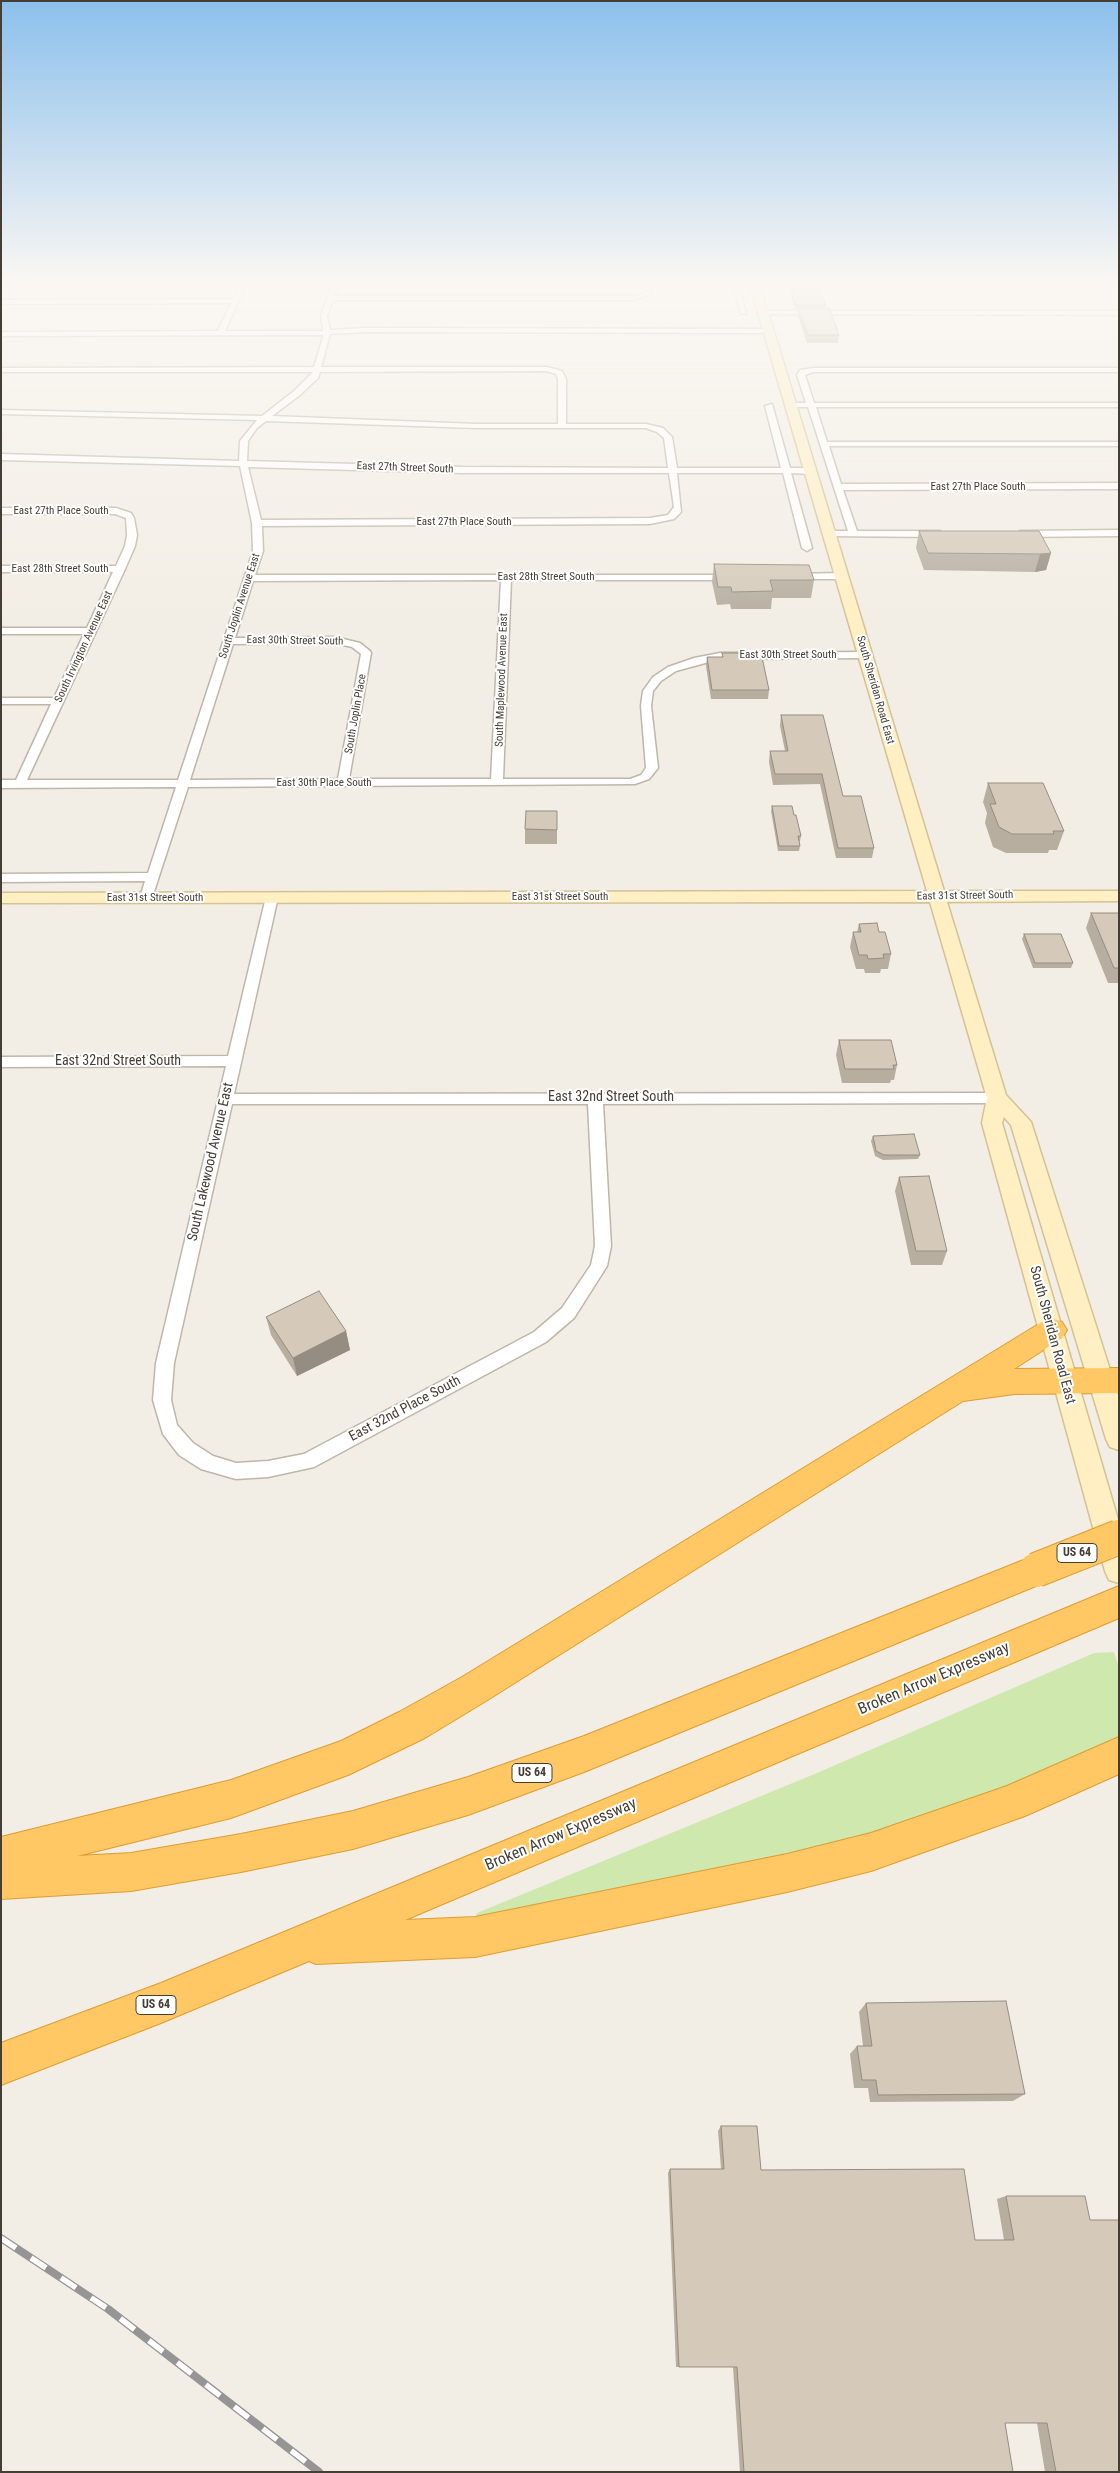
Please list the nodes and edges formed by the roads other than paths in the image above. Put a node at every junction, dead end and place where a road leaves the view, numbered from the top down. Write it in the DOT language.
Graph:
graph roads {
  1 [pos="290,397"];
  2 [pos="562,397"];
  3 [pos="788,397"];
  4 [pos="809,397"];
  5 [pos="790,405"];
  6 [pos="812,405"];
  7 [pos="1119,405"];
  8 [pos="769,406"];
  9 [pos="1,412"];
  10 [pos="264,418"];
  11 [pos="562,426"];
  12 [pos="824,444"];
  13 [pos="1119,444"];
  14 [pos="1,457"];
  15 [pos="245,463"];
  16 [pos="674,471"];
  17 [pos="787,471"];
  18 [pos="810,471"];
  19 [pos="1119,486"];
  20 [pos="837,487"];
  21 [pos="1,511"];
  22 [pos="121,512"];
  23 [pos="257,523"];
  24 [pos="830,534"];
  25 [pos="853,534"];
  26 [pos="947,534"];
  27 [pos="1011,534"];
  28 [pos="1119,534"];
  29 [pos="808,548"];
  30 [pos="1,569"];
  31 [pos="120,569"];
  32 [pos="842,576"];
  33 [pos="506,577"];
  34 [pos="743,577"];
  35 [pos="783,577"];
  36 [pos="249,578"];
  37 [pos="92,630"];
  38 [pos="1,631"];
  39 [pos="229,641"];
  40 [pos="359,647"];
  41 [pos="865,655"];
  42 [pos="1,701"];
  43 [pos="60,701"];
  44 [pos="645,777"];
  45 [pos="343,783"];
  46 [pos="497,783"];
  47 [pos="1,784"];
  48 [pos="20,784"];
  49 [pos="182,784"];
  50 [pos="152,877"];
  51 [pos="1,878"];
  52 [pos="937,896"];
  53 [pos="1119,896"];
  54 [pos="1,898"];
  55 [pos="146,898"];
  56 [pos="272,898"];
  57 [pos="234,1061"];
  58 [pos="1,1062"];
  59 [pos="595,1097"];
  60 [pos="997,1098"];
  61 [pos="226,1099"];
  62 [pos="1052,1330"];
  63 [pos="1065,1380"];
  64 [pos="1110,1380"];
  65 [pos="957,1389"];
  66 [pos="169,1428"];
  67 [pos="1119,1439"];
  68 [pos="1119,1537"];
  69 [pos="1119,1571"];
  70 [pos="1119,1602"];
  71 [pos="1118,1756"];
  72 [pos="1,1856"];
  73 [pos="1,1880"];
  74 [pos="297,1945"];
  75 [pos="7,2063"];
  1 -- 10 [label="street, South Joplin Avenue East"];
  2 -- 11 [label="street"];
  3 -- 5 [label="main road, South Sheridan Road East"];
  4 -- 6 [label="street"];
  5 -- 6 [label="street"];
  5 -- 18 [label="main road, South Sheridan Road East"];
  6 -- 7 [label="street"];
  6 -- 12 [label="street"];
  8 -- 17 [label="street"];
  9 -- 10 [label="street"];
  10 -- 11 [label="street"];
  10 -- 15 [label="street, South Joplin Avenue East"];
  11 -- 16 [label="street"];
  12 -- 13 [label="street"];
  12 -- 20 [label="street"];
  14 -- 15 [label="street, East 27th Street South"];
  15 -- 16 [label="street, East 27th Street South"];
  15 -- 23 [label="street, South Joplin Avenue East"];
  16 -- 17 [label="street, East 27th Street South"];
  16 -- 23 [label="street, East 27th Place South"];
  17 -- 18 [label="street, East 27th Street South"];
  17 -- 29 [label="street"];
  18 -- 24 [label="main road, South Sheridan Road East"];
  19 -- 20 [label="street, East 27th Place South"];
  20 -- 25 [label="street"];
  21 -- 22 [label="street, East 27th Place South"];
  22 -- 31 [label="street, South Irvington Avenue East"];
  23 -- 36 [label="street, South Joplin Avenue East"];
  24 -- 25 [label="street"];
  24 -- 32 [label="main road, South Sheridan Road East"];
  25 -- 26 [label="street"];
  27 -- 28 [label="street"];
  30 -- 31 [label="street, East 28th Street South"];
  31 -- 37 [label="street, South Irvington Avenue East"];
  32 -- 35 [label="street"];
  32 -- 41 [label="main road, South Sheridan Road East"];
  33 -- 34 [label="street, East 28th Street South"];
  33 -- 36 [label="street, East 28th Street South"];
  33 -- 46 [label="street, South Maplewood Avenue East"];
  36 -- 39 [label="street, South Joplin Avenue East"];
  37 -- 38 [label="street"];
  37 -- 43 [label="street, South Irvington Avenue East"];
  39 -- 40 [label="street, East 30th Street South"];
  39 -- 49 [label="street, South Joplin Avenue East"];
  40 -- 45 [label="street, South Joplin Place"];
  41 -- 44 [label="street, East 30th Street South"];
  41 -- 52 [label="main road, South Sheridan Road East"];
  42 -- 43 [label="street"];
  43 -- 48 [label="street, South Irvington Avenue East"];
  44 -- 46 [label="street, East 30th Place South"];
  45 -- 46 [label="street, East 30th Place South"];
  45 -- 49 [label="street, East 30th Place South"];
  47 -- 48 [label="street, East 30th Place South"];
  48 -- 49 [label="street, East 30th Place South"];
  49 -- 50 [label="street, South Joplin Avenue East"];
  50 -- 51 [label="street, East 31st Street South"];
  50 -- 55 [label="street, South Joplin Avenue East"];
  52 -- 53 [label="main road, East 31st Street South"];
  52 -- 56 [label="main road, East 31st Street South"];
  52 -- 60 [label="main road, South Sheridan Road East"];
  54 -- 55 [label="main road, East 31st Street South"];
  55 -- 56 [label="main road, East 31st Street South"];
  56 -- 57 [label="street, South Lakewood Avenue East"];
  57 -- 58 [label="street, East 32nd Street South"];
  57 -- 61 [label="street, South Lakewood Avenue East"];
  59 -- 60 [label="street, East 32nd Street South"];
  59 -- 61 [label="street, East 32nd Street South"];
  59 -- 66 [label="street, East 32nd Place South"];
  60 -- 62 [label="main road, South Sheridan Road East"];
  60 -- 64 [label="main road, South Sheridan Road East"];
  61 -- 66 [label="street, South Lakewood Avenue East"];
  62 -- 63 [label="main road, South Sheridan Road East"];
  62 -- 65 [label="highway"];
  63 -- 64 [label="highway"];
  63 -- 65 [label="highway"];
  63 -- 69 [label="main road, South Sheridan Road East"];
  64 -- 67 [label="main road, South Sheridan Road East"];
  65 -- 72 [label="highway"];
  68 -- 73 [label="highway, US 64, bridge"];
  70 -- 74 [label="highway, Broken Arrow Expressway / US 64"];
  71 -- 74 [label="highway"];
  74 -- 75 [label="highway, Broken Arrow Expressway / US 64"];
}
